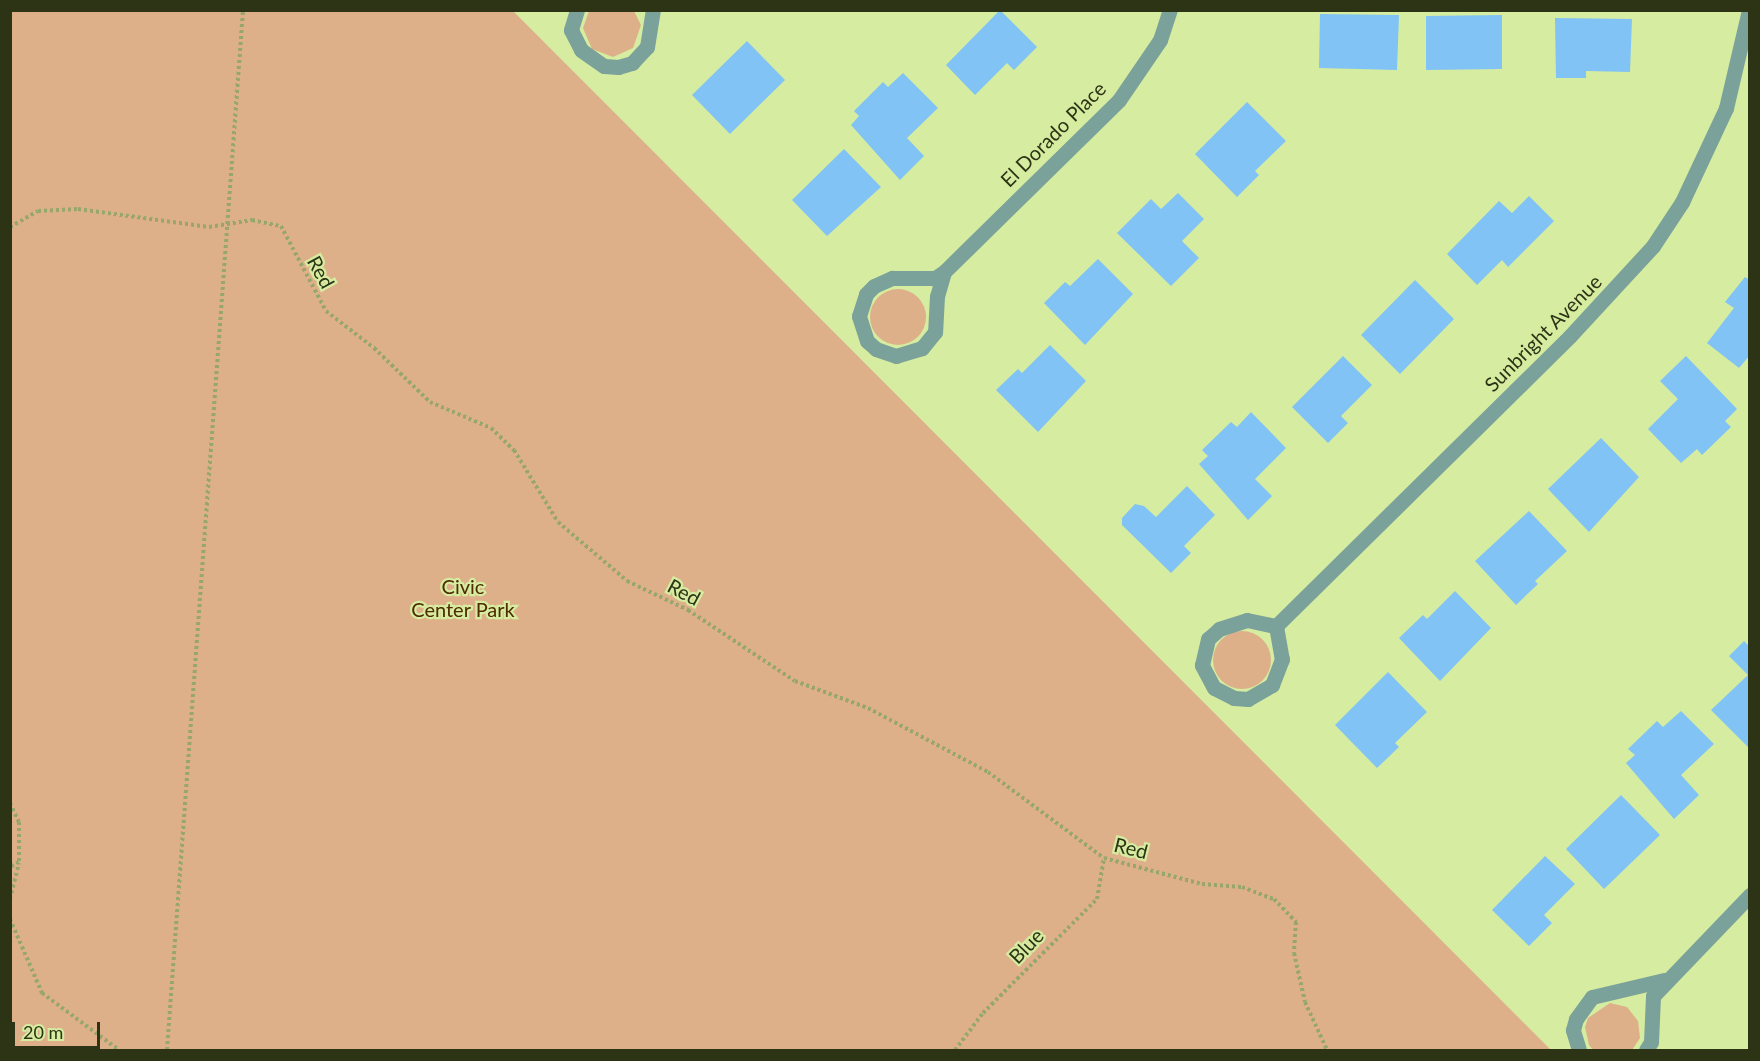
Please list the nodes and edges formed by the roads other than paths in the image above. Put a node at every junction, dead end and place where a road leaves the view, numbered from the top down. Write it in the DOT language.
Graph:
graph roads {
  1 [pos="577,10"];
  2 [pos="653,10"];
  3 [pos="1170,10"];
  4 [pos="1749,10"];
  5 [pos="945,272"];
  6 [pos="1276,626"];
  7 [pos="1749,895"];
  8 [pos="1664,980"];
  9 [pos="1579,1050"];
  10 [pos="1646,1050"];
  1 -- 2 [label="street"];
  3 -- 5 [label="street, El Dorado Place"];
  4 -- 6 [label="street, Sunbright Avenue"];
  5 -- 5 [label="street, El Dorado Place"];
  6 -- 6 [label="street"];
  7 -- 8 [label="street"];
  8 -- 9 [label="street"];
  8 -- 10 [label="street"];
}
